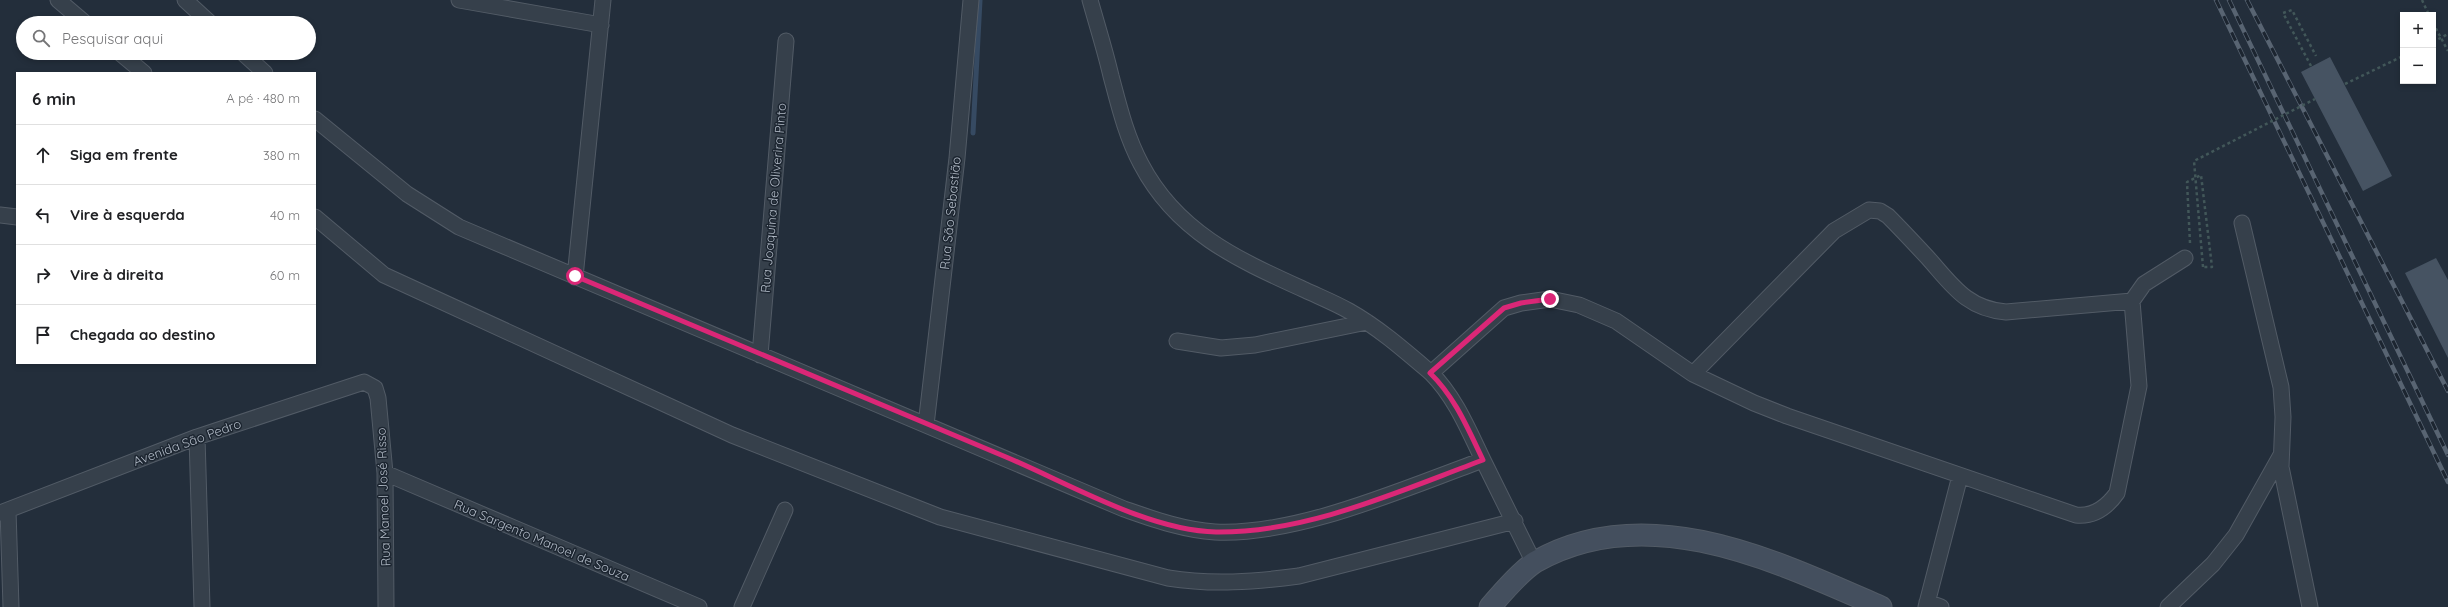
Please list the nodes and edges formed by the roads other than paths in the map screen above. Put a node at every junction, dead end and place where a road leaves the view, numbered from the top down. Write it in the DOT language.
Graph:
graph roads {
  1 [pos="58,0"];
  2 [pos="184,0"];
  3 [pos="459,0"];
  4 [pos="603,0"];
  5 [pos="971,0"];
  6 [pos="1090,0"];
  7 [pos="77,16"];
  8 [pos="202,16"];
  9 [pos="601,25"];
  10 [pos="786,41"];
  11 [pos="128,60"];
  12 [pos="251,60"];
  13 [pos="143,72"];
  14 [pos="264,72"];
  15 [pos="316,120"];
  16 [pos="0,216"];
  17 [pos="16,217"];
  18 [pos="316,218"];
  19 [pos="2242,223"];
  20 [pos="2185,258"];
  21 [pos="575,276"];
  22 [pos="2132,301"];
  23 [pos="1367,322"];
  24 [pos="1177,341"];
  25 [pos="760,355"];
  26 [pos="1430,373"];
  27 [pos="1693,374"];
  28 [pos="375,388"];
  29 [pos="926,425"];
  30 [pos="197,437"];
  31 [pos="2281,455"];
  32 [pos="1483,460"];
  33 [pos="385,473"];
  34 [pos="1960,476"];
  35 [pos="785,510"];
  36 [pos="4,512"];
  37 [pos="1515,521"];
  38 [pos="1534,563"];
  39 [pos="1932,605"];
  40 [pos="11,607"];
  41 [pos="202,607"];
  42 [pos="386,607"];
  43 [pos="699,607"];
  44 [pos="742,607"];
  45 [pos="1490,607"];
  46 [pos="1881,607"];
  47 [pos="2168,607"];
  48 [pos="2310,607"];
  1 -- 7 [label="street"];
  2 -- 8 [label="street"];
  3 -- 9 [label="street"];
  4 -- 9 [label="street"];
  5 -- 29 [label="street, Rua São Sebastião"];
  6 -- 23 [label="street"];
  9 -- 21 [label="street"];
  10 -- 25 [label="street, Rua Joaquina de Oliverira Pinto"];
  11 -- 13 [label="street"];
  12 -- 14 [label="street"];
  15 -- 21 [label="street"];
  16 -- 17 [label="street"];
  18 -- 37 [label="street"];
  19 -- 31 [label="street"];
  20 -- 22 [label="street"];
  21 -- 25 [label="street"];
  22 -- 27 [label="street"];
  22 -- 34 [label="street"];
  23 -- 24 [label="street"];
  23 -- 26 [label="street"];
  25 -- 29 [label="street"];
  26 -- 27 [label="street"];
  26 -- 32 [label="street"];
  27 -- 34 [label="street"];
  28 -- 30 [label="street, Avenida São Pedro"];
  28 -- 33 [label="street, Rua Manoel José Risso"];
  29 -- 32 [label="street"];
  30 -- 36 [label="street, Avenida São Pedro"];
  30 -- 41 [label="street"];
  31 -- 47 [label="street"];
  31 -- 48 [label="street"];
  32 -- 37 [label="street"];
  33 -- 42 [label="street, Rua Manoel José Risso"];
  33 -- 43 [label="street, Rua Sargento Manoel de Souza"];
  34 -- 39 [label="street"];
  35 -- 44 [label="street"];
  36 -- 40 [label="street"];
  37 -- 38 [label="street"];
  38 -- 45 [label="main road"];
  38 -- 46 [label="main road"];
}
